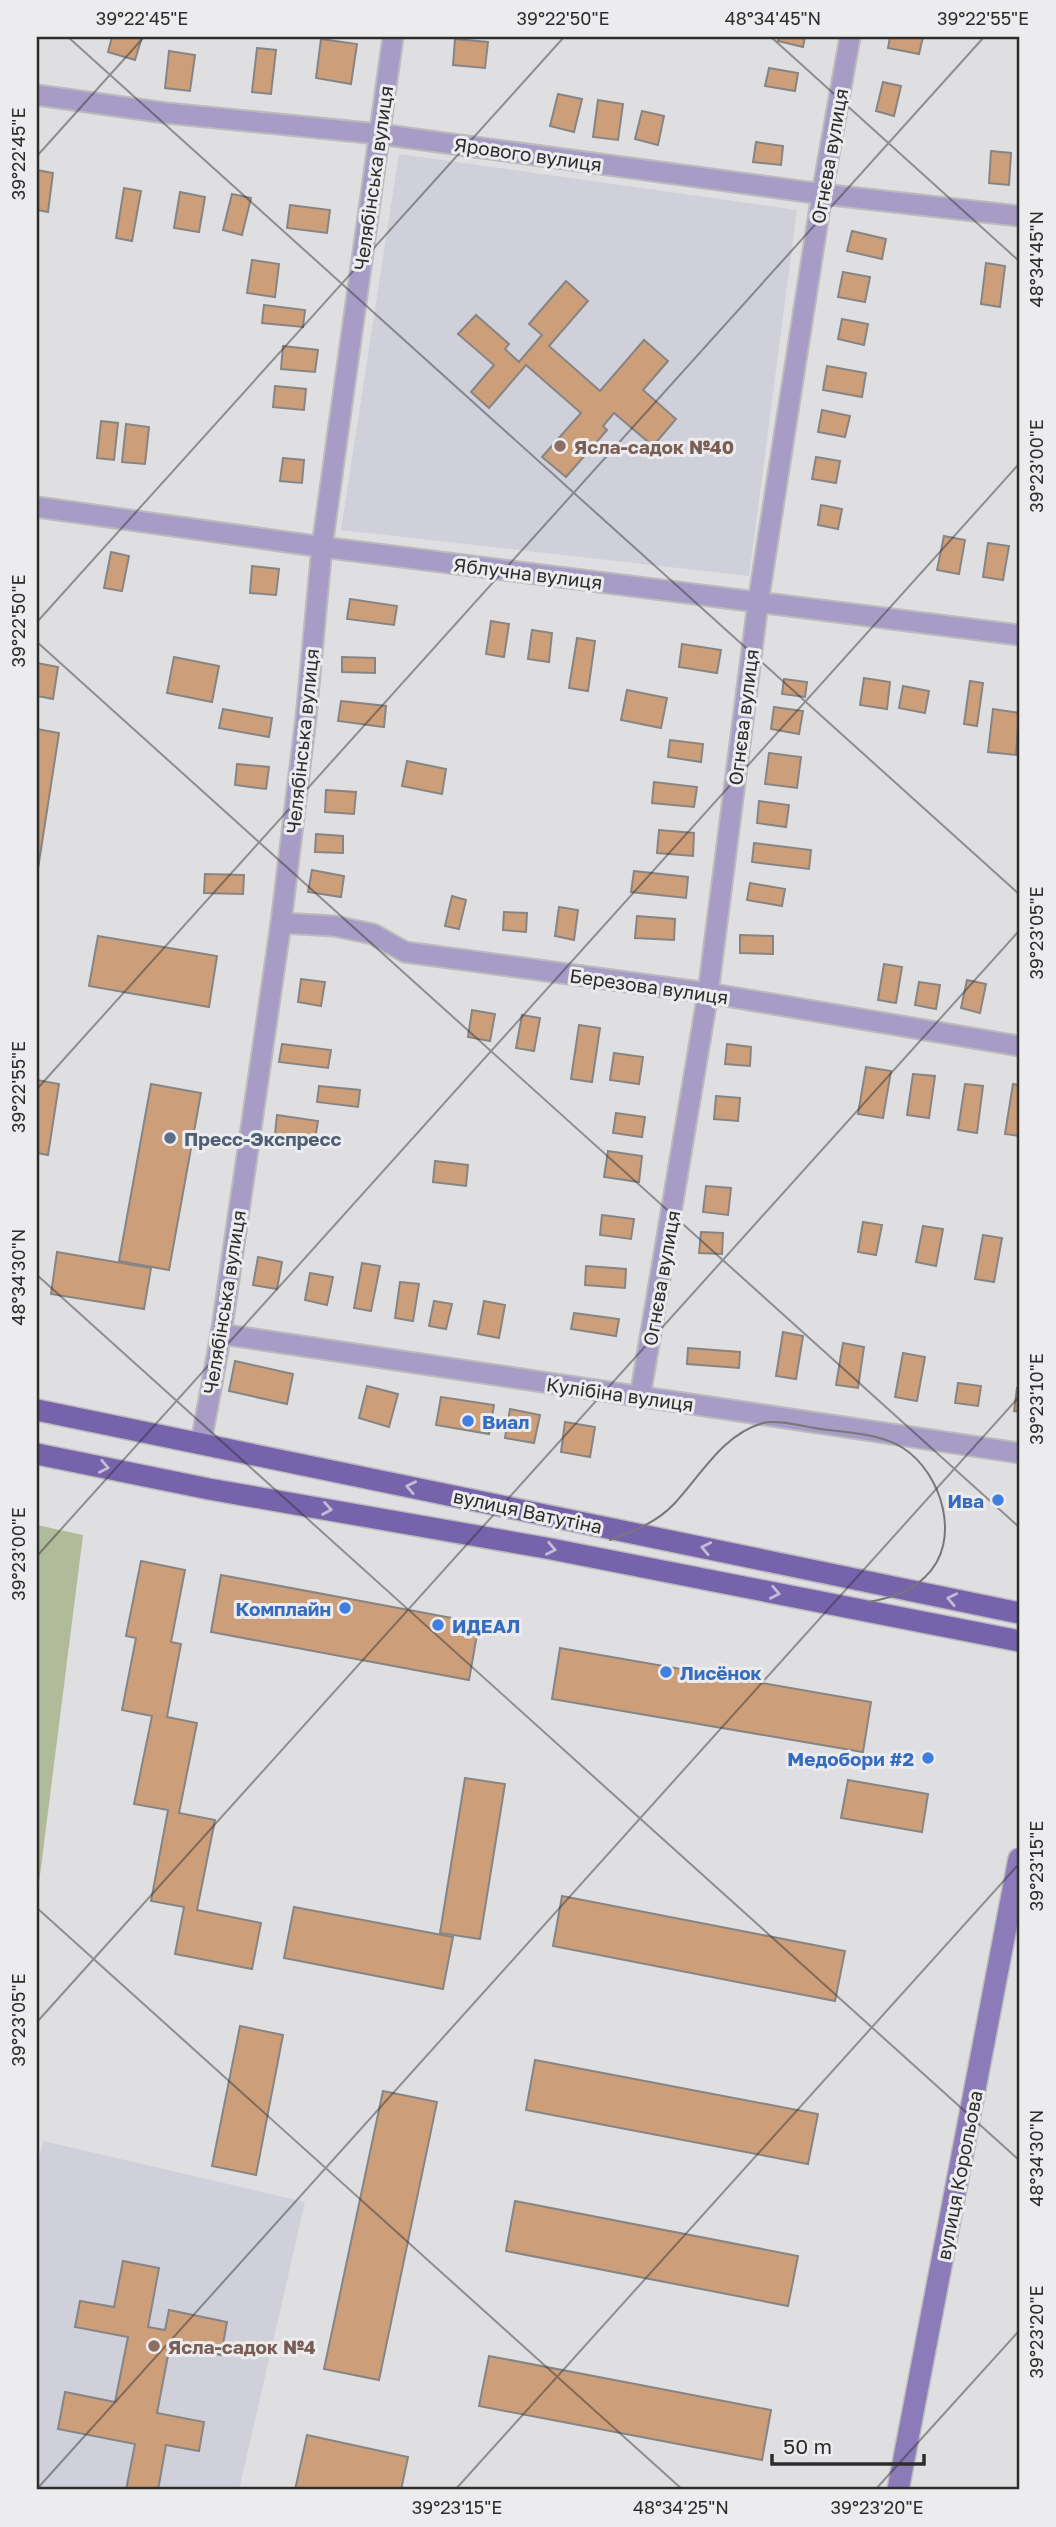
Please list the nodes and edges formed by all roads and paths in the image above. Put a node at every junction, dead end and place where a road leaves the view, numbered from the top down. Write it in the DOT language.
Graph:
graph roads {
  1 [pos="393,37"];
  2 [pos="850,37"];
  3 [pos="37,95"];
  4 [pos="379,134"];
  5 [pos="822,194"];
  6 [pos="1019,216"];
  7 [pos="37,507"];
  8 [pos="322,547"];
  9 [pos="758,603"];
  10 [pos="1019,635"];
  11 [pos="281,923"];
  12 [pos="708,993"];
  13 [pos="1019,1046"];
  14 [pos="221,1334"];
  15 [pos="640,1397"];
  16 [pos="37,1410"];
  17 [pos="201,1443"];
  18 [pos="1019,1453"];
  19 [pos="37,1454"];
  20 [pos="1019,1613"];
  21 [pos="1019,1641"];
  22 [pos="1019,1859"];
  23 [pos="898,2490"];
  1 -- 4 [label="street, Челябінська вулиця"];
  2 -- 5 [label="street, Огнєва вулиця"];
  3 -- 4 [label="street, Ярового вулиця"];
  4 -- 5 [label="street, Ярового вулиця"];
  4 -- 8 [label="street, Челябінська вулиця"];
  5 -- 6 [label="street, Ярового вулиця"];
  5 -- 9 [label="street, Огнєва вулиця"];
  7 -- 8 [label="street, Яблучна вулиця"];
  8 -- 9 [label="street, Яблучна вулиця"];
  8 -- 11 [label="street, Челябінська вулиця"];
  9 -- 10 [label="street, Яблучна вулиця"];
  9 -- 12 [label="street, Огнєва вулиця"];
  11 -- 12 [label="street, Березова вулиця"];
  11 -- 14 [label="street, Челябінська вулиця"];
  12 -- 13 [label="street, Березова вулиця"];
  12 -- 15 [label="street, Огнєва вулиця"];
  14 -- 15 [label="street, Кулібіна вулиця"];
  14 -- 17 [label="street, Челябінська вулиця"];
  15 -- 18 [label="street, Кулібіна вулиця"];
  16 -- 17 [label="main road, вулиця Ватутіна"];
  20 -- 17 [label="main road, вулиця Ватутіна, one-way"];
  19 -- 21 [label="main road, вулиця Ватутіна, one-way"];
  22 -- 23 [label="street, вулиця Корольова"];
}
